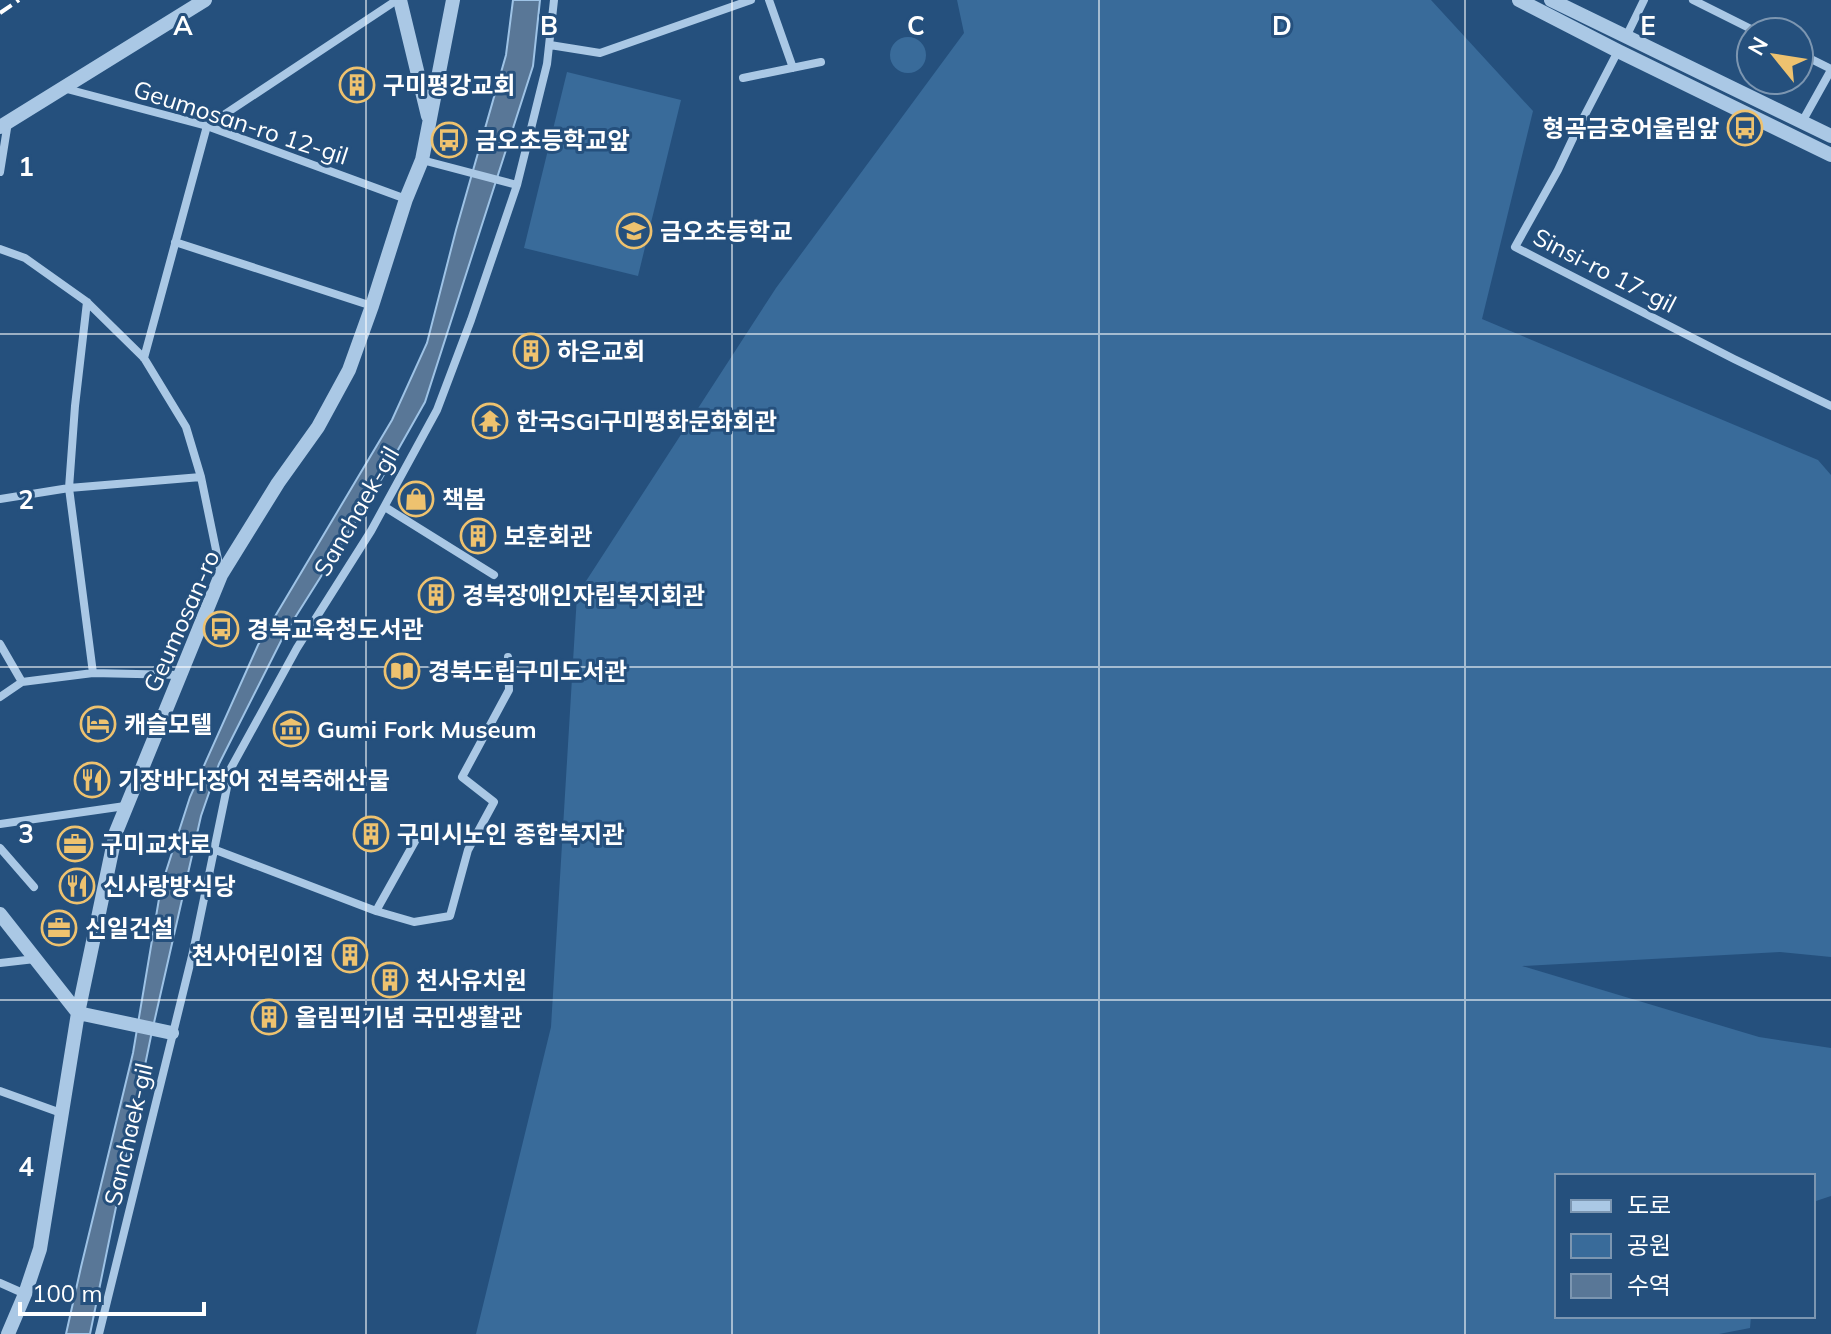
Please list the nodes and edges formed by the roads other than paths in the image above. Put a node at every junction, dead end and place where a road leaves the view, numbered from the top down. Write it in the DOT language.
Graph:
graph roads {
  1 [pos="205,0"];
  2 [pos="398,0"];
  3 [pos="453,0"];
  4 [pos="554,0"];
  5 [pos="751,0"];
  6 [pos="769,0"];
  7 [pos="1519,0"];
  8 [pos="1551,0"];
  9 [pos="1644,0"];
  10 [pos="1693,0"];
  11 [pos="1735,21"];
  12 [pos="1626,37"];
  13 [pos="550,45"];
  14 [pos="1618,51"];
  15 [pos="821,62"];
  16 [pos="793,68"];
  17 [pos="1831,70"];
  18 [pos="743,78"];
  19 [pos="63,88"];
  20 [pos="1802,122"];
  21 [pos="430,123"];
  22 [pos="4,124"];
  23 [pos="207,126"];
  24 [pos="1831,136"];
  25 [pos="1831,155"];
  26 [pos="422,160"];
  27 [pos="0,172"];
  28 [pos="517,185"];
  29 [pos="406,199"];
  30 [pos="175,242"];
  31 [pos="0,249"];
  32 [pos="87,302"];
  33 [pos="372,306"];
  34 [pos="144,358"];
  35 [pos="1831,406"];
  36 [pos="201,477"];
  37 [pos="69,488"];
  38 [pos="0,499"];
  39 [pos="385,507"];
  40 [pos="221,575"];
  41 [pos="494,575"];
  42 [pos="0,644"];
  43 [pos="508,657"];
  44 [pos="93,673"];
  45 [pos="180,675"];
  46 [pos="22,682"];
  47 [pos="0,697"];
  48 [pos="125,806"];
  49 [pos="0,824"];
  50 [pos="423,827"];
  51 [pos="0,848"];
  52 [pos="213,849"];
  53 [pos="34,887"];
  54 [pos="376,911"];
  55 [pos="0,914"];
  56 [pos="35,959"];
  57 [pos="0,963"];
  58 [pos="78,1013"];
  59 [pos="172,1033"];
  60 [pos="0,1091"];
  61 [pos="61,1113"];
  62 [pos="0,1283"];
  63 [pos="25,1294"];
  64 [pos="8,1334"];
  65 [pos="99,1334"];
  1 -- 19 [label="street"];
  2 -- 21 [label="street"];
  2 -- 23 [label="street"];
  3 -- 21 [label="street, Geumosan-ro"];
  4 -- 13 [label="street, Sanchaek-gil"];
  5 -- 13 [label="street"];
  6 -- 16 [label="street"];
  7 -- 14 [label="street"];
  8 -- 12 [label="street"];
  9 -- 12 [label="street"];
  10 -- 11 [label="street"];
  12 -- 20 [label="street"];
  13 -- 28 [label="street, Sanchaek-gil"];
  14 -- 25 [label="street"];
  14 -- 35 [label="street, Sinsi-ro 17-gil"];
  15 -- 16 [label="street"];
  16 -- 18 [label="street"];
  17 -- 20 [label="street"];
  19 -- 22 [label="street"];
  19 -- 23 [label="street, Geumosan-ro 12-gil"];
  20 -- 24 [label="street"];
  21 -- 26 [label="street, Geumosan-ro"];
  22 -- 27 [label="street"];
  23 -- 29 [label="street, Geumosan-ro 12-gil"];
  23 -- 30 [label="street"];
  26 -- 28 [label="street"];
  26 -- 29 [label="street, Geumosan-ro"];
  28 -- 39 [label="street, Sanchaek-gil"];
  29 -- 33 [label="street, Geumosan-ro"];
  30 -- 33 [label="street"];
  30 -- 34 [label="street"];
  31 -- 32 [label="street"];
  32 -- 34 [label="street"];
  32 -- 37 [label="street"];
  33 -- 40 [label="street, Geumosan-ro"];
  34 -- 36 [label="street"];
  36 -- 37 [label="street"];
  36 -- 40 [label="street"];
  37 -- 38 [label="street"];
  37 -- 44 [label="street"];
  39 -- 41 [label="street"];
  39 -- 52 [label="street, Sanchaek-gil"];
  40 -- 45 [label="street, Geumosan-ro"];
  42 -- 46 [label="street"];
  43 -- 54 [label="street"];
  44 -- 45 [label="street"];
  44 -- 46 [label="street"];
  45 -- 48 [label="street, Geumosan-ro"];
  46 -- 47 [label="street"];
  48 -- 49 [label="street"];
  48 -- 58 [label="street, Geumosan-ro"];
  50 -- 54 [label="street"];
  51 -- 53 [label="street"];
  52 -- 54 [label="street"];
  52 -- 59 [label="street, Sanchaek-gil"];
  55 -- 56 [label="street"];
  56 -- 57 [label="street"];
  56 -- 58 [label="street"];
  58 -- 59 [label="street"];
  58 -- 61 [label="street, Geumosan-ro"];
  59 -- 65 [label="street, Sanchaek-gil"];
  60 -- 61 [label="street"];
  61 -- 63 [label="street, Geumosan-ro"];
  62 -- 63 [label="street"];
  63 -- 64 [label="street, Geumosan-ro"];
}
